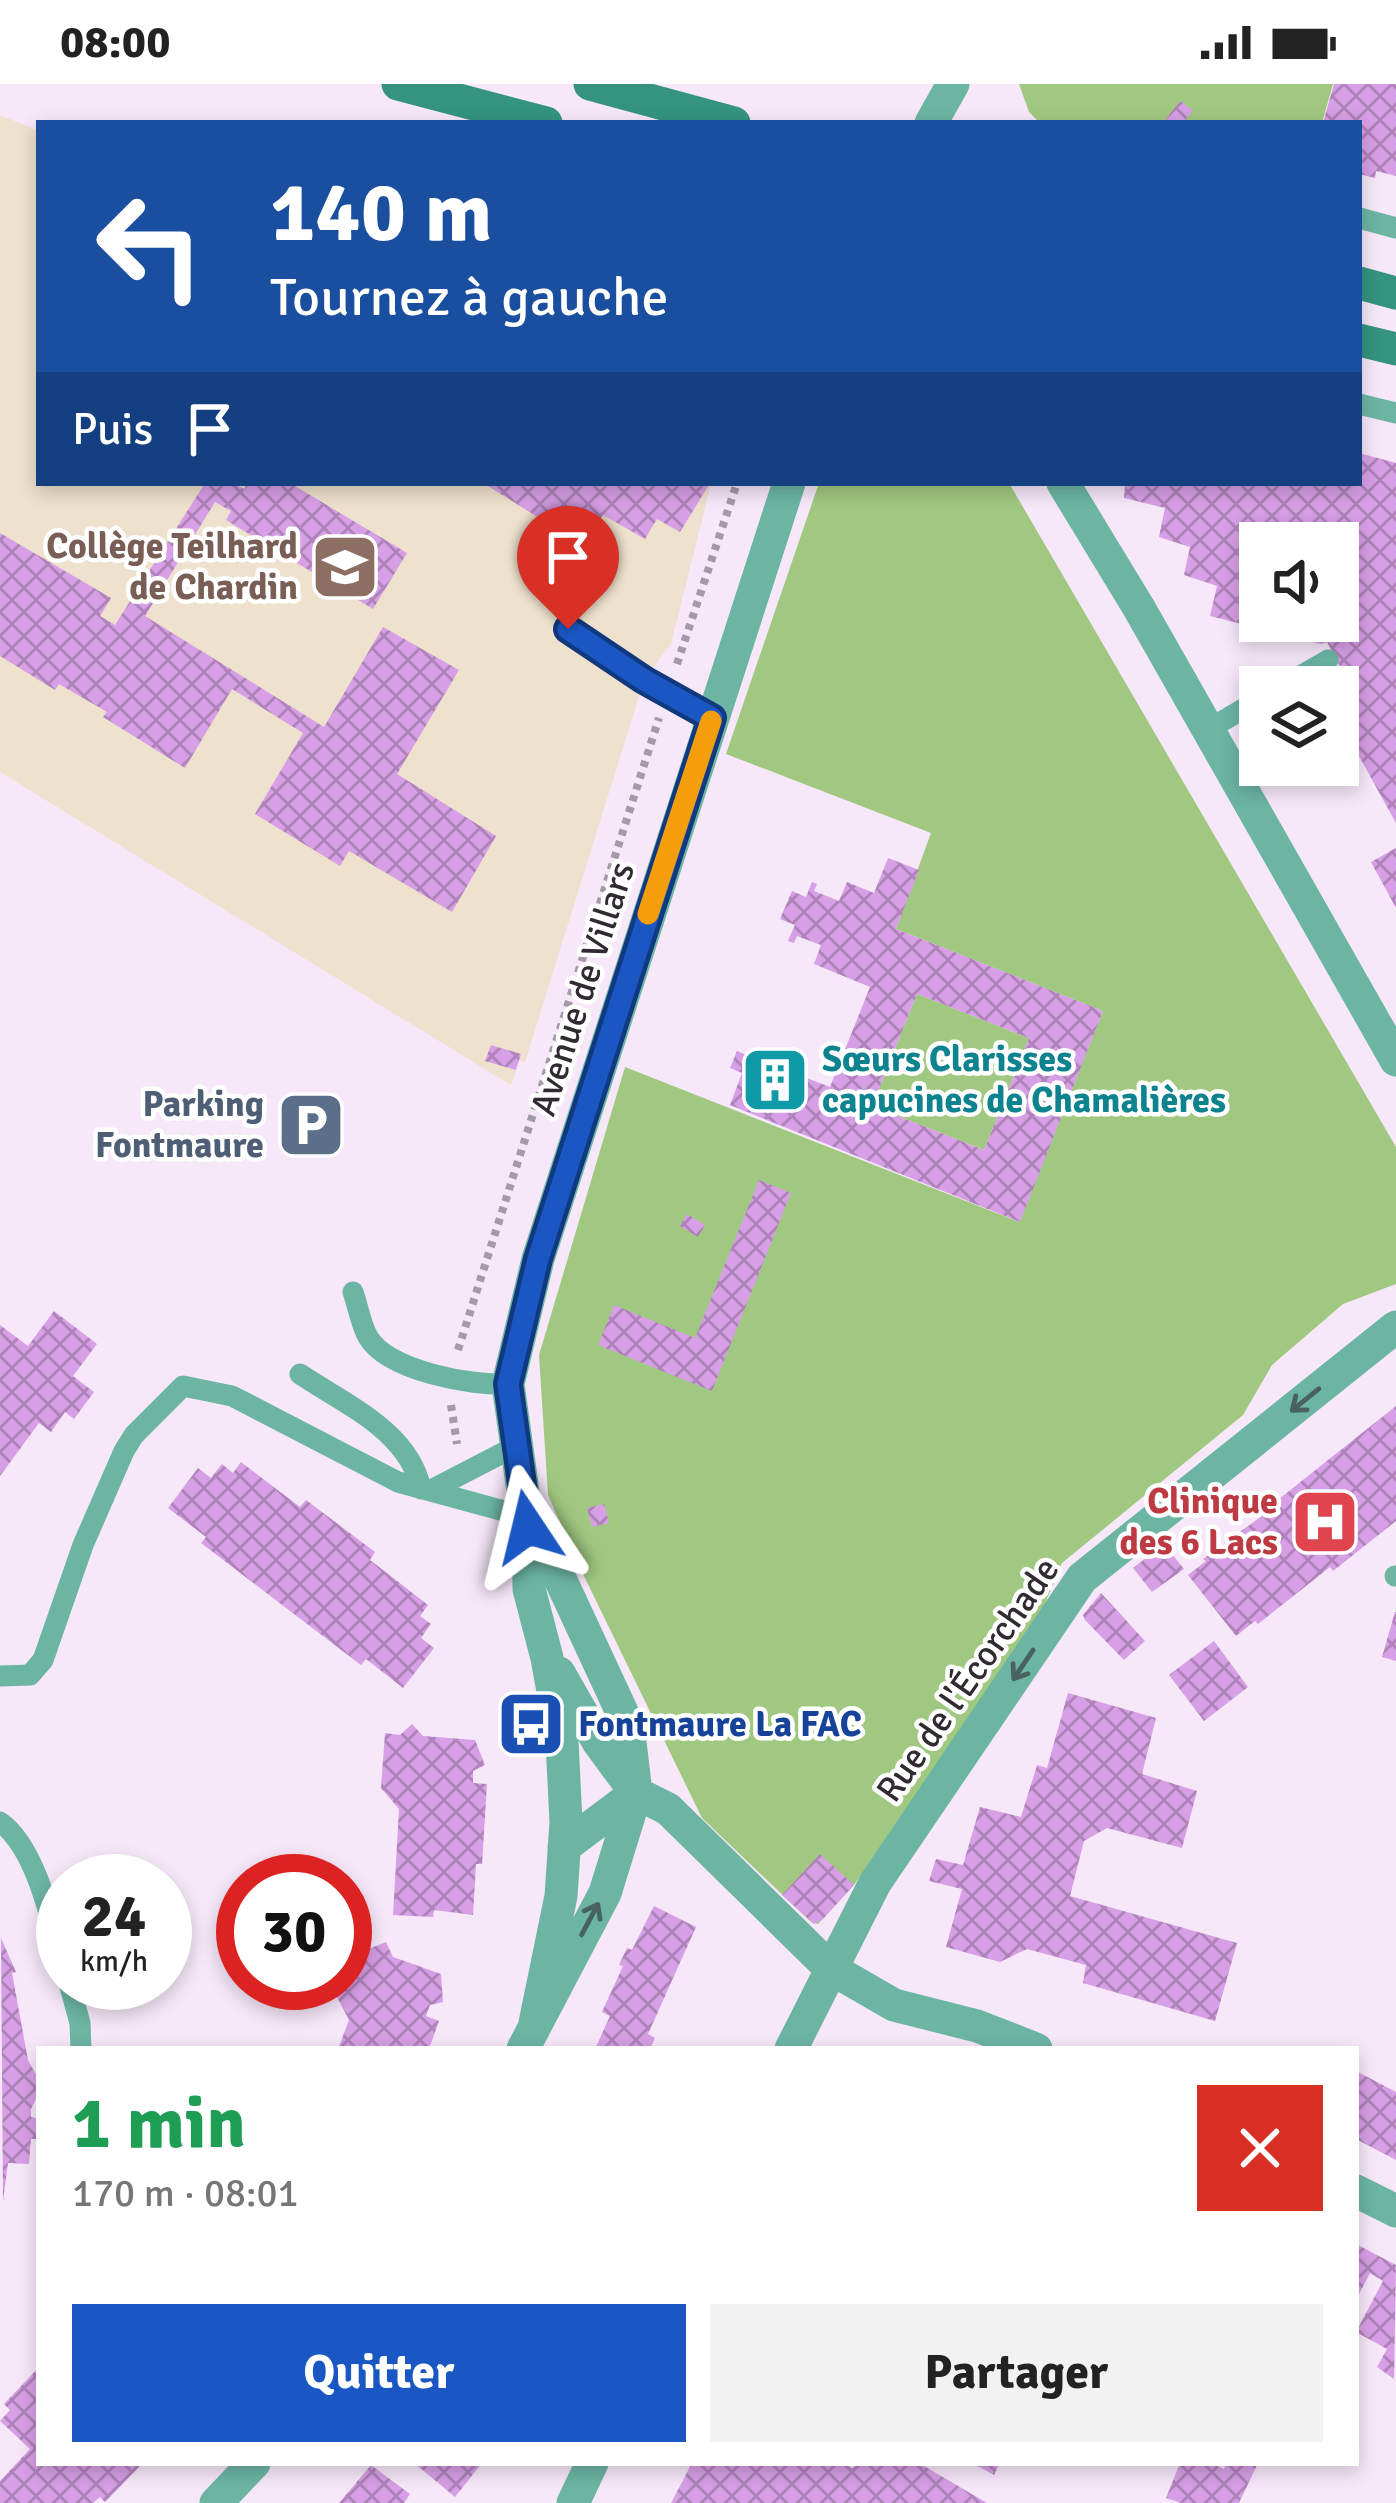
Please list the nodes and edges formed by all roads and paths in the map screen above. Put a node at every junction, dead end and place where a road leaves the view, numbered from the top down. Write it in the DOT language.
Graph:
graph roads {
  1 [pos="398,84"];
  2 [pos="590,84"];
  3 [pos="953,84"];
  4 [pos="535,120"];
  5 [pos="723,120"];
  6 [pos="933,120"];
  7 [pos="960,120"];
  8 [pos="1362,219"];
  9 [pos="1396,228"];
  10 [pos="1362,284"];
  11 [pos="1396,293"];
  12 [pos="1362,341"];
  13 [pos="1396,349"];
  14 [pos="1362,405"];
  15 [pos="1396,413"];
  16 [pos="736,486"];
  17 [pos="788,486"];
  18 [pos="1065,486"];
  19 [pos="568,629"];
  20 [pos="1328,660"];
  21 [pos="1318,666"];
  22 [pos="668,694"];
  23 [pos="1239,711"];
  24 [pos="712,718"];
  25 [pos="1209,729"];
  26 [pos="1396,1060"];
  27 [pos="353,1292"];
  28 [pos="1396,1327"];
  29 [pos="300,1374"];
  30 [pos="449,1378"];
  31 [pos="508,1384"];
  32 [pos="514,1447"];
  33 [pos="464,1470"];
  34 [pos="427,1489"];
  35 [pos="528,1527"];
  36 [pos="547,1658"];
  37 [pos="0,1676"];
  38 [pos="636,1793"];
  39 [pos="0,1822"];
  40 [pos="564,1847"];
  41 [pos="36,1880"];
  42 [pos="830,1968"];
  43 [pos="76,2010"];
  44 [pos="529,2036"];
  45 [pos="81,2046"];
  46 [pos="792,2046"];
  47 [pos="1028,2046"];
  48 [pos="1359,2192"];
  49 [pos="1396,2211"];
  50 [pos="251,2466"];
  51 [pos="216,2503"];
  1 -- 4 [label="main road"];
  2 -- 5 [label="main road"];
  3 -- 6 [label="street"];
  3 -- 7 [label="street"];
  8 -- 9 [label="lane"];
  10 -- 11 [label="main road"];
  12 -- 13 [label="main road"];
  14 -- 15 [label="lane"];
  16 -- 22 [label="path"];
  17 -- 24 [label="street, Avenue de Villars"];
  18 -- 25 [label="street"];
  19 -- 22 [label="lane"];
  20 -- 21 [label="lane"];
  22 -- 24 [label="lane"];
  22 -- 30 [label="path"];
  23 -- 25 [label="lane"];
  24 -- 31 [label="street, Avenue de Villars"];
  25 -- 26 [label="street"];
  27 -- 30 [label="lane"];
  28 -- 42 [label="street, Rue de l'Écorchade, one-way"];
  29 -- 34 [label="lane"];
  30 -- 31 [label="lane"];
  30 -- 33 [label="path"];
  31 -- 32 [label="street, Avenue de Villars"];
  32 -- 33 [label="lane"];
  32 -- 35 [label="street, Avenue de Villars"];
  33 -- 34 [label="lane"];
  34 -- 35 [label="lane"];
  34 -- 37 [label="lane"];
  35 -- 36 [label="street, Avenue de Villars"];
  35 -- 38 [label="street, Avenue de Villars"];
  36 -- 38 [label="street"];
  36 -- 40 [label="street, Avenue de Villars"];
  38 -- 40 [label="street"];
  38 -- 42 [label="street"];
  44 -- 38 [label="street, Avenue de Villars, one-way"];
  39 -- 41 [label="lane"];
  40 -- 44 [label="street, Avenue de Villars"];
  42 -- 46 [label="street, Rue de l'Écorchade"];
  42 -- 47 [label="street"];
  43 -- 45 [label="lane"];
  48 -- 49 [label="street"];
  50 -- 51 [label="street"];
}
